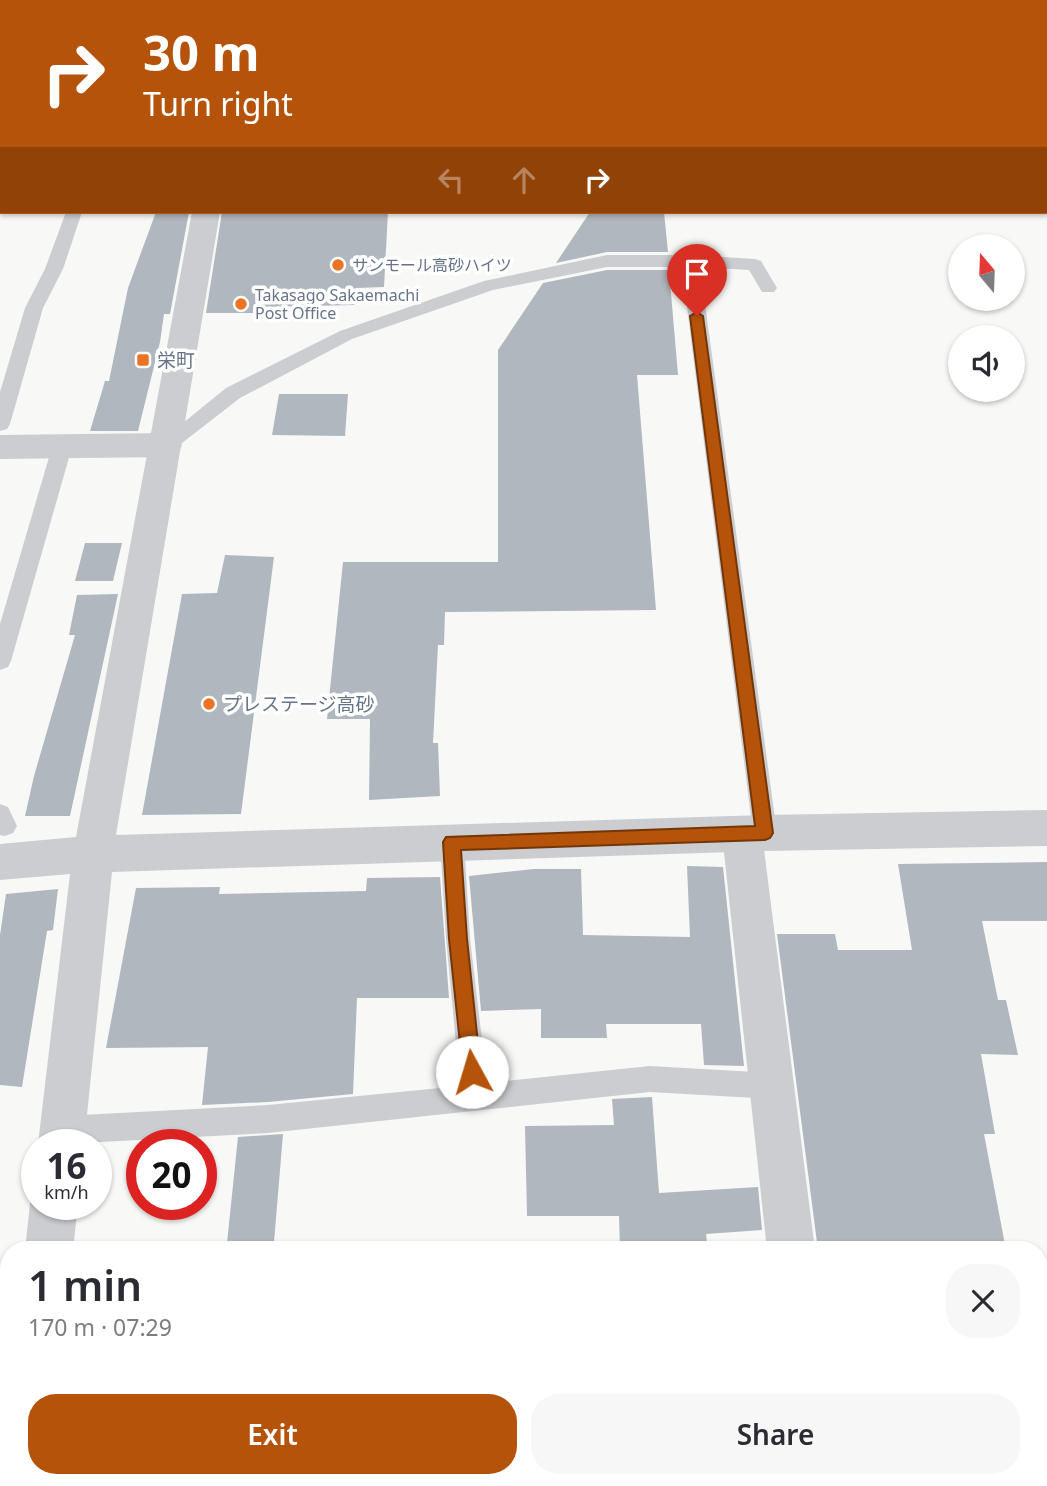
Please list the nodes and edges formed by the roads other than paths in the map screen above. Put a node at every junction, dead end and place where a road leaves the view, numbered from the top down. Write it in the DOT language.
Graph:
graph roads {
  1 [pos="73,214"];
  2 [pos="206,214"];
  3 [pos="690,261"];
  4 [pos="768,288"];
  5 [pos="0,424"];
  6 [pos="166,445"];
  7 [pos="0,447"];
  8 [pos="62,447"];
  9 [pos="0,661"];
  10 [pos="1047,828"];
  11 [pos="2,834"];
  12 [pos="753,834"];
  13 [pos="452,842"];
  14 [pos="93,854"];
  15 [pos="771,1086"];
  16 [pos="475,1098"];
  17 [pos="63,1129"];
  18 [pos="112,1133"];
  19 [pos="52,1220"];
  20 [pos="50,1241"];
  21 [pos="790,1241"];
  1 -- 5 [label="lane"];
  2 -- 6 [label="street"];
  3 -- 4 [label="lane"];
  3 -- 6 [label="lane"];
  3 -- 12 [label="lane"];
  6 -- 8 [label="street"];
  6 -- 14 [label="street"];
  7 -- 8 [label="street"];
  8 -- 9 [label="lane"];
  10 -- 12 [label="street"];
  11 -- 14 [label="street"];
  12 -- 13 [label="street"];
  12 -- 15 [label="street"];
  13 -- 14 [label="street"];
  13 -- 16 [label="lane"];
  14 -- 17 [label="street"];
  15 -- 16 [label="lane"];
  15 -- 21 [label="street"];
  16 -- 18 [label="lane"];
  19 -- 20 [label="street"];
}
